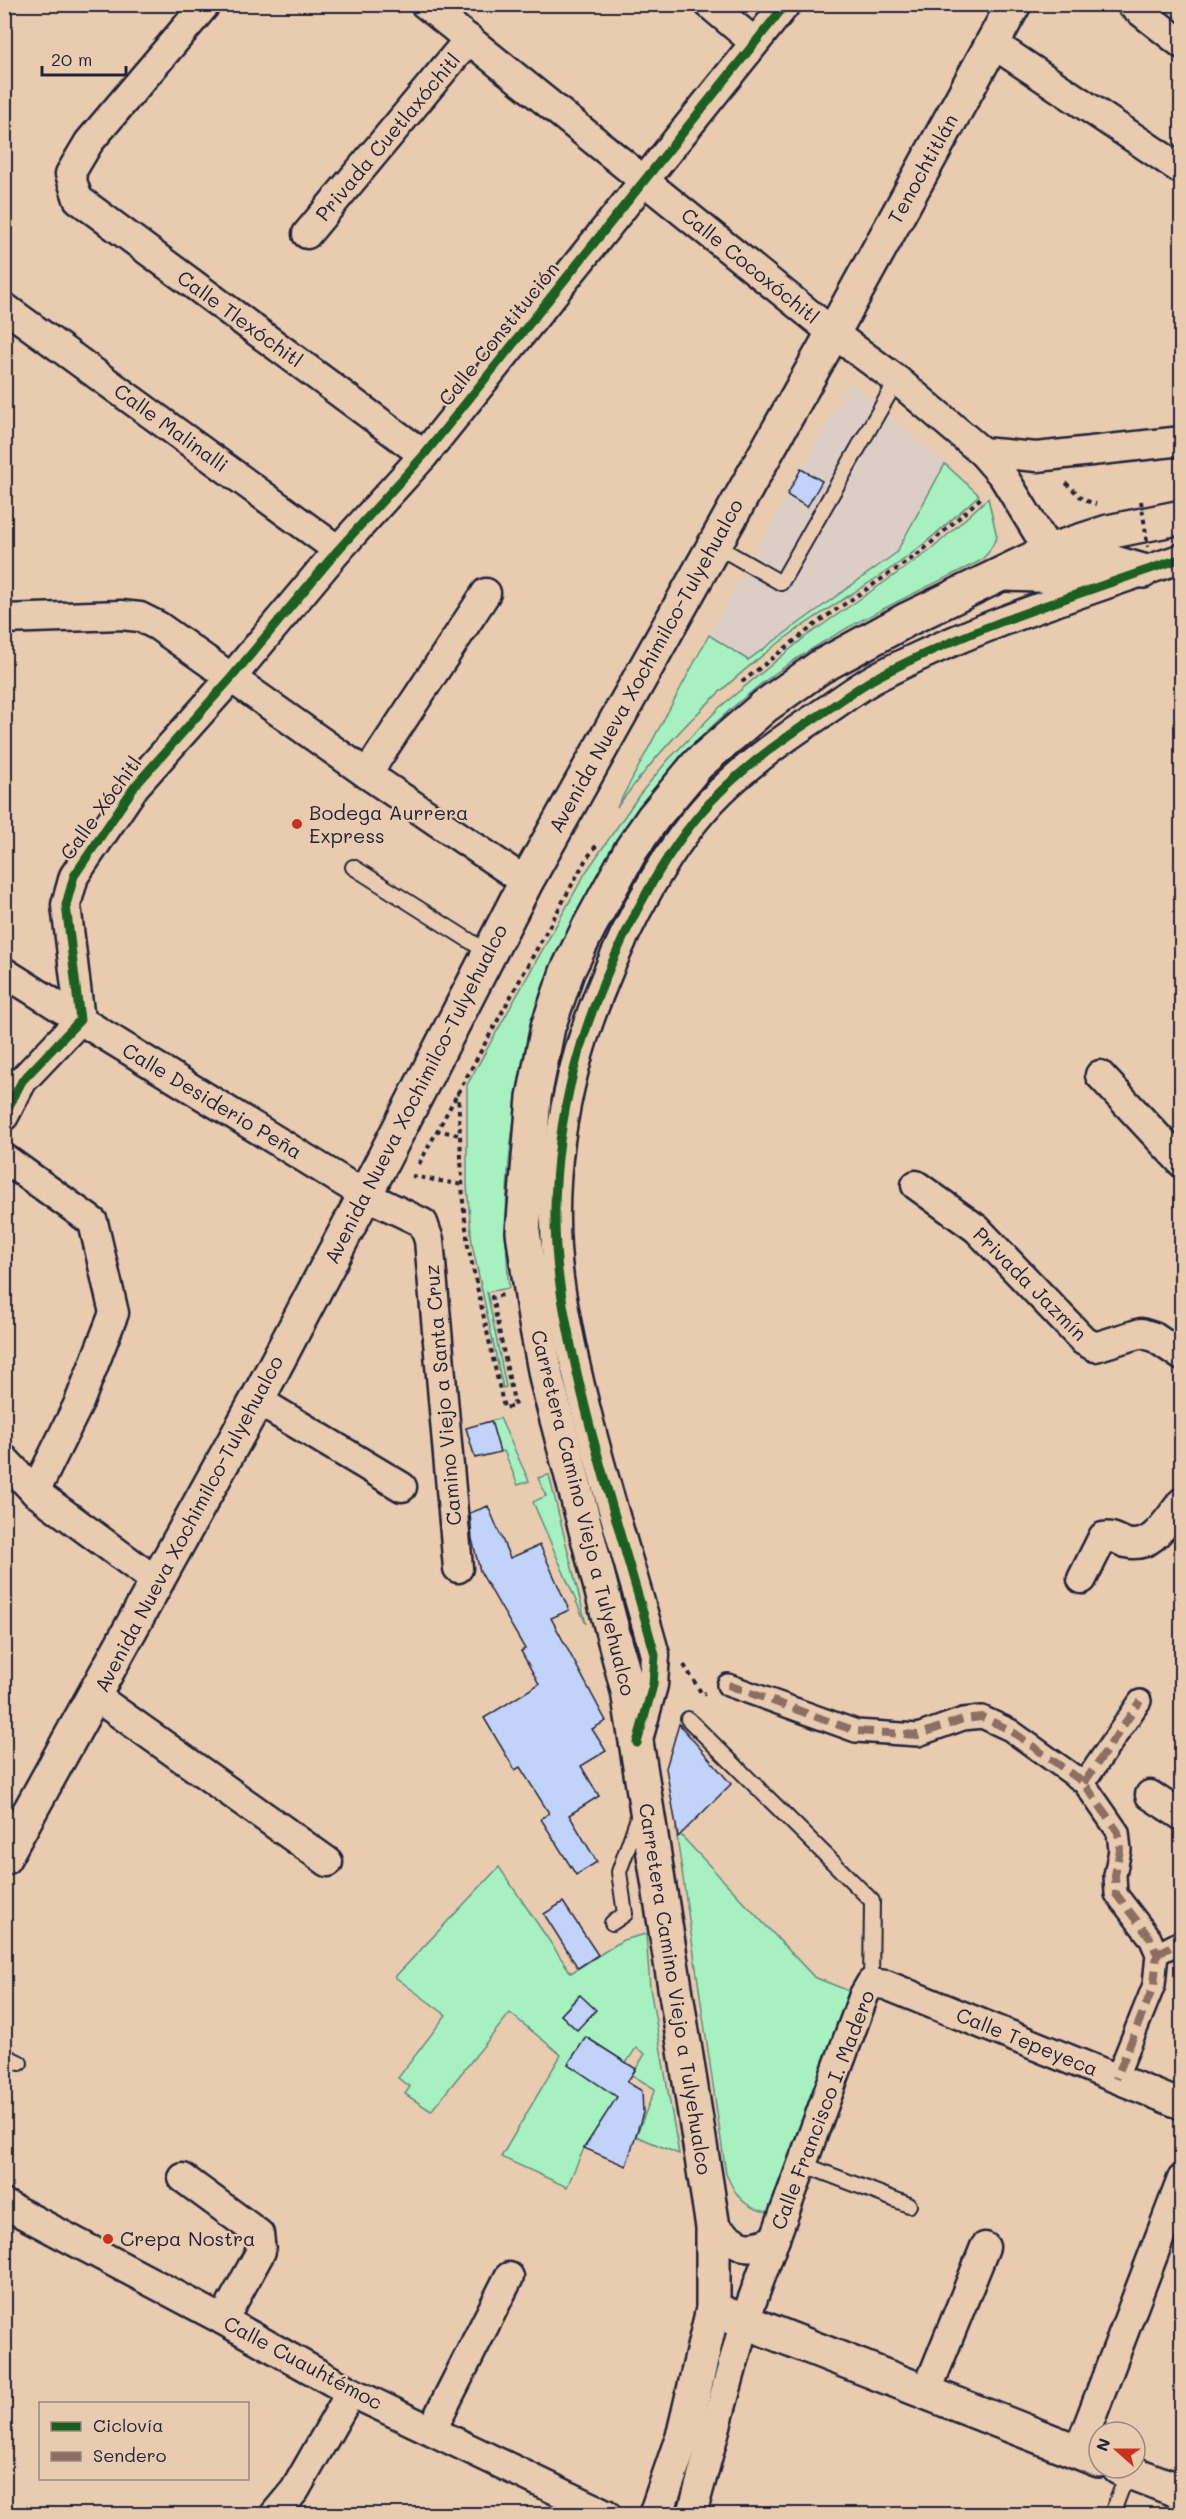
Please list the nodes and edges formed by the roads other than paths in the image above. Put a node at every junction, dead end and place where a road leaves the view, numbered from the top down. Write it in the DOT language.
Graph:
graph roads {
  1 [pos="206,4"];
  2 [pos="425,4"];
  3 [pos="709,4"];
  4 [pos="786,4"];
  5 [pos="1014,4"];
  6 [pos="1131,4"];
  7 [pos="469,39"];
  8 [pos="754,42"];
  9 [pos="992,43"];
  10 [pos="1182,44"];
  11 [pos="1182,170"];
  12 [pos="646,181"];
  13 [pos="307,234"];
  14 [pos="4,307"];
  15 [pos="833,333"];
  16 [pos="897,380"];
  17 [pos="1182,441"];
  18 [pos="982,452"];
  19 [pos="424,455"];
  20 [pos="1182,517"];
  21 [pos="714,545"];
  22 [pos="338,549"];
  23 [pos="1049,551"];
  24 [pos="1182,558"];
  25 [pos="1146,559"];
  26 [pos="1004,574"];
  27 [pos="486,593"];
  28 [pos="4,619"];
  29 [pos="231,678"];
  30 [pos="367,774"];
  31 [pos="353,867"];
  32 [pos="526,882"];
  33 [pos="489,953"];
  34 [pos="4,972"];
  35 [pos="80,1020"];
  36 [pos="1100,1075"];
  37 [pos="13,1077"];
  38 [pos="4,1116"];
  39 [pos="4,1158"];
  40 [pos="1182,1163"];
  41 [pos="916,1185"];
  42 [pos="365,1195"];
  43 [pos="423,1223"];
  44 [pos="1182,1356"];
  45 [pos="257,1400"];
  46 [pos="4,1459"];
  47 [pos="402,1487"];
  48 [pos="35,1492"];
  49 [pos="1182,1502"];
  50 [pos="458,1568"];
  51 [pos="1082,1579"];
  52 [pos="157,1582"];
  53 [pos="728,1685"];
  54 [pos="95,1696"];
  55 [pos="1140,1701"];
  56 [pos="688,1719"];
  57 [pos="637,1743"];
  58 [pos="1084,1783"];
  59 [pos="1150,1795"];
  60 [pos="644,1799"];
  61 [pos="1182,1816"];
  62 [pos="6,1849"];
  63 [pos="328,1863"];
  64 [pos="612,1923"];
  65 [pos="1182,1941"];
  66 [pos="1157,1954"];
  67 [pos="871,1983"];
  68 [pos="4,2055"];
  69 [pos="20,2063"];
  70 [pos="1116,2079"];
  71 [pos="1182,2104"];
  72 [pos="802,2164"];
  73 [pos="183,2178"];
  74 [pos="1182,2179"];
  75 [pos="4,2204"];
  76 [pos="909,2205"];
  77 [pos="713,2227"];
  78 [pos="775,2239"];
  79 [pos="985,2247"];
  80 [pos="510,2277"];
  81 [pos="713,2309"];
  82 [pos="224,2320"];
  83 [pos="745,2320"];
  84 [pos="351,2392"];
  85 [pos="926,2393"];
  86 [pos="1118,2420"];
  87 [pos="432,2429"];
  88 [pos="1087,2456"];
  89 [pos="1147,2479"];
  90 [pos="1108,2480"];
  91 [pos="1182,2492"];
  92 [pos="275,2514"];
  93 [pos="606,2514"];
  94 [pos="656,2514"];
  95 [pos="692,2514"];
  96 [pos="1112,2514"];
  1 -- 19 [label="street, Calle Tlexóchitl"];
  2 -- 7 [label="street, Calle Cocoxóchitl"];
  3 -- 8 [label="street"];
  4 -- 8 [label="street, Calle Constitución"];
  5 -- 9 [label="main road, Tenochtitlán"];
  6 -- 10 [label="street"];
  7 -- 12 [label="street, Calle Cocoxóchitl"];
  7 -- 13 [label="street, Privada Cuetlaxóchitl"];
  8 -- 12 [label="street, Calle Constitución"];
  9 -- 11 [label="street"];
  9 -- 15 [label="main road, Tenochtitlán"];
  12 -- 15 [label="street, Calle Cocoxóchitl"];
  12 -- 19 [label="street, Calle Constitución"];
  14 -- 22 [label="street, Calle Malinalli"];
  15 -- 16 [label="street, Calle Cocoxóchitl"];
  15 -- 21 [label="main road, Avenida Nueva Xochimilco-Tulyehualco"];
  16 -- 18 [label="street, Calle Cocoxóchitl"];
  16 -- 21 [label="lane"];
  17 -- 18 [label="street"];
  18 -- 23 [label="street, Calle Cocoxóchitl"];
  19 -- 22 [label="street, Calle Constitución"];
  20 -- 23 [label="main road, Carretera Camino Viejo a Tulyehualco"];
  21 -- 32 [label="main road, Avenida Nueva Xochimilco-Tulyehualco"];
  22 -- 29 [label="street, Calle Constitución"];
  23 -- 26 [label="main road, Carretera Camino Viejo a Tulyehualco"];
  24 -- 25 [label="street"];
  25 -- 26 [label="main road"];
  25 -- 57 [label="street"];
  26 -- 57 [label="main road, Carretera Camino Viejo a Tulyehualco"];
  27 -- 30 [label="street"];
  28 -- 29 [label="street"];
  29 -- 30 [label="street"];
  29 -- 35 [label="street, Calle Xóchitl"];
  30 -- 32 [label="street"];
  31 -- 33 [label="lane"];
  32 -- 33 [label="main road, Avenida Nueva Xochimilco-Tulyehualco"];
  33 -- 42 [label="main road, Avenida Nueva Xochimilco-Tulyehualco"];
  34 -- 35 [label="street, Calle Desiderio Peña"];
  35 -- 37 [label="street"];
  35 -- 42 [label="street, Calle Desiderio Peña"];
  36 -- 40 [label="street"];
  37 -- 38 [label="street"];
  39 -- 48 [label="street"];
  41 -- 44 [label="street, Privada Jazmín"];
  42 -- 43 [label="street, Calle Desiderio Peña"];
  42 -- 45 [label="main road, Avenida Nueva Xochimilco-Tulyehualco"];
  43 -- 50 [label="street, Camino Viejo a Santa Cruz"];
  45 -- 47 [label="street"];
  45 -- 52 [label="main road, Avenida Nueva Xochimilco-Tulyehualco"];
  46 -- 48 [label="street"];
  48 -- 52 [label="street"];
  49 -- 51 [label="street"];
  52 -- 54 [label="main road, Avenida Nueva Xochimilco-Tulyehualco"];
  53 -- 58 [label="street"];
  54 -- 62 [label="main road, Avenida Nueva Xochimilco-Tulyehualco"];
  54 -- 63 [label="street"];
  55 -- 58 [label="street"];
  56 -- 67 [label="lane, Calle Francisco I. Madero"];
  57 -- 60 [label="main road, Carretera Camino Viejo a Tulyehualco"];
  58 -- 66 [label="street"];
  59 -- 61 [label="street"];
  60 -- 64 [label="lane"];
  60 -- 77 [label="main road, Carretera Camino Viejo a Tulyehualco"];
  65 -- 66 [label="street"];
  66 -- 70 [label="street"];
  67 -- 70 [label="street, Calle Tepeyeca"];
  67 -- 72 [label="street, Calle Francisco I. Madero"];
  68 -- 69 [label="lane"];
  70 -- 71 [label="street, Calle Tepeyeca"];
  72 -- 76 [label="lane"];
  72 -- 78 [label="street, Calle Francisco I. Madero"];
  73 -- 82 [label="street"];
  74 -- 86 [label="street"];
  75 -- 82 [label="street, Calle Cuauhtémoc"];
  77 -- 78 [label="street"];
  77 -- 81 [label="main road, Carretera Camino Viejo a Tulyehualco"];
  78 -- 83 [label="street, Calle Francisco I. Madero"];
  79 -- 85 [label="street"];
  80 -- 87 [label="street"];
  81 -- 83 [label="main road"];
  81 -- 94 [label="main road, Carretera Camino Viejo a Tulyehualco"];
  82 -- 84 [label="street, Calle Cuauhtémoc"];
  83 -- 85 [label="main road"];
  83 -- 95 [label="street, Calle Francisco I. Madero"];
  84 -- 87 [label="street, Calle Cuauhtémoc"];
  84 -- 92 [label="street"];
  85 -- 88 [label="main road"];
  87 -- 93 [label="street, Calle Cuauhtémoc"];
  89 -- 91 [label="main road"];
  90 -- 96 [label="lane"];
}
